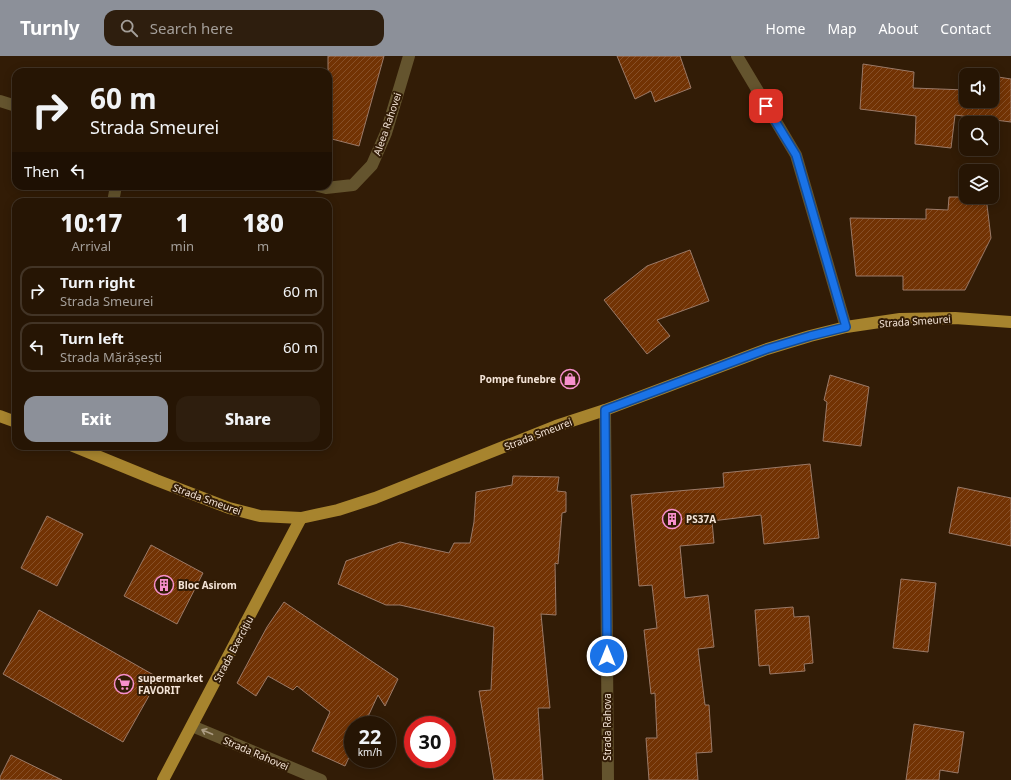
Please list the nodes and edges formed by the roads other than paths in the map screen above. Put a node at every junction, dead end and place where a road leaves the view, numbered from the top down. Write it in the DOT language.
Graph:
graph roads {
  1 [pos="409,56"];
  2 [pos="737,56"];
  3 [pos="0,101"];
  4 [pos="12,105"];
  5 [pos="332,187"];
  6 [pos="1011,322"];
  7 [pos="846,327"];
  8 [pos="605,410"];
  9 [pos="0,416"];
  10 [pos="12,420"];
  11 [pos="83,450"];
  12 [pos="301,518"];
  13 [pos="192,726"];
  14 [pos="163,780"];
  15 [pos="321,780"];
  16 [pos="608,780"];
  1 -- 5 [label="street, Aleea Rahovei"];
  2 -- 7 [label="street"];
  3 -- 4 [label="street"];
  6 -- 7 [label="main road, Strada Smeurei"];
  7 -- 8 [label="main road, Strada Smeurei"];
  8 -- 12 [label="main road, Strada Smeurei"];
  8 -- 16 [label="street, Strada Rahova"];
  9 -- 10 [label="main road"];
  11 -- 12 [label="main road, Strada Smeurei"];
  12 -- 13 [label="main road, Strada Exercițiu"];
  13 -- 14 [label="main road, Strada Exercițiu"];
  15 -- 13 [label="street, Strada Rahovei, one-way"];
}
